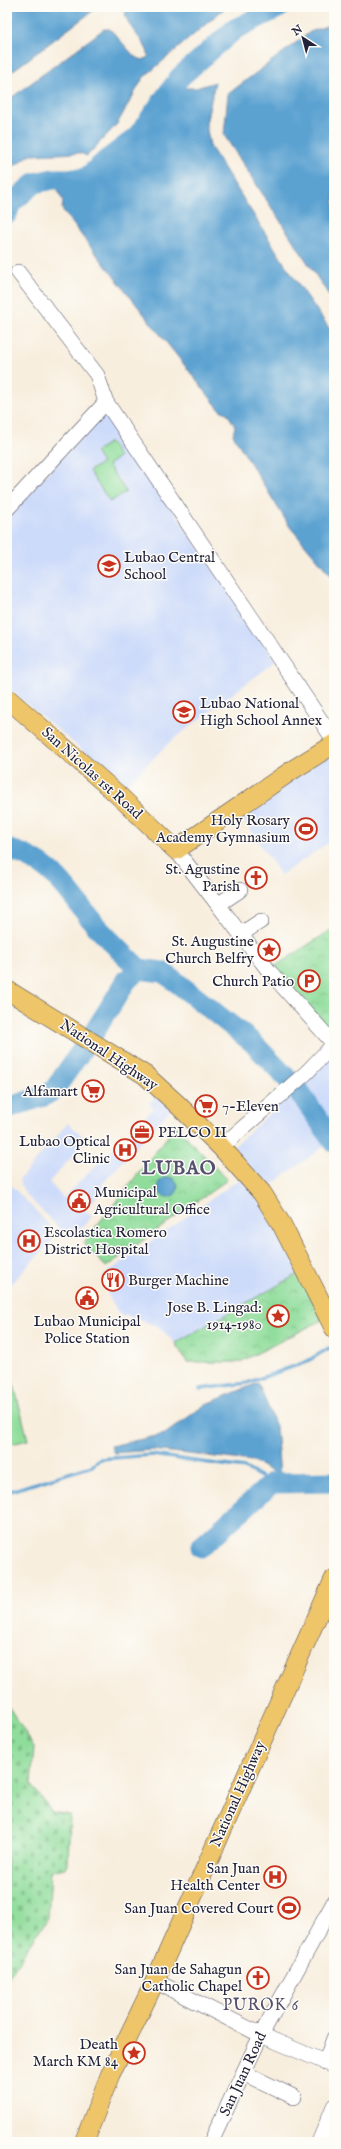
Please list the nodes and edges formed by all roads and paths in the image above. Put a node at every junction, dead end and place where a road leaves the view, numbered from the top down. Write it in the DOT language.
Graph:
graph roads {
  1 [pos="18,272"];
  2 [pos="106,402"];
  3 [pos="7,509"];
  4 [pos="7,698"];
  5 [pos="334,740"];
  6 [pos="334,744"];
  7 [pos="176,850"];
  8 [pos="240,890"];
  9 [pos="219,904"];
  10 [pos="261,921"];
  11 [pos="241,934"];
  12 [pos="7,990"];
  13 [pos="334,1044"];
  14 [pos="221,1147"];
  15 [pos="334,1328"];
  16 [pos="334,1579"];
  17 [pos="334,1902"];
  18 [pos="155,1981"];
  19 [pos="261,2035"];
  20 [pos="334,2038"];
  21 [pos="329,2064"];
  22 [pos="244,2073"];
  23 [pos="294,2097"];
  24 [pos="334,2106"];
  25 [pos="84,2142"];
  26 [pos="211,2142"];
  27 [pos="319,2142"];
  1 -- 2 [label="street"];
  2 -- 3 [label="street"];
  2 -- 5 [label="street"];
  4 -- 7 [label="main road, San Nicolas 1st Road"];
  6 -- 7 [label="main road"];
  7 -- 9 [label="street"];
  8 -- 9 [label="street"];
  9 -- 11 [label="street"];
  10 -- 11 [label="street"];
  11 -- 13 [label="street"];
  12 -- 14 [label="main road, National Highway"];
  13 -- 14 [label="street"];
  14 -- 15 [label="main road, National Highway"];
  16 -- 18 [label="main road, National Highway"];
  17 -- 19 [label="street, San Juan Road"];
  18 -- 19 [label="street"];
  18 -- 25 [label="main road, National Highway"];
  19 -- 21 [label="street"];
  19 -- 22 [label="street, San Juan Road"];
  20 -- 21 [label="street"];
  22 -- 23 [label="street"];
  22 -- 26 [label="street, San Juan Road"];
  24 -- 27 [label="street"];
}
